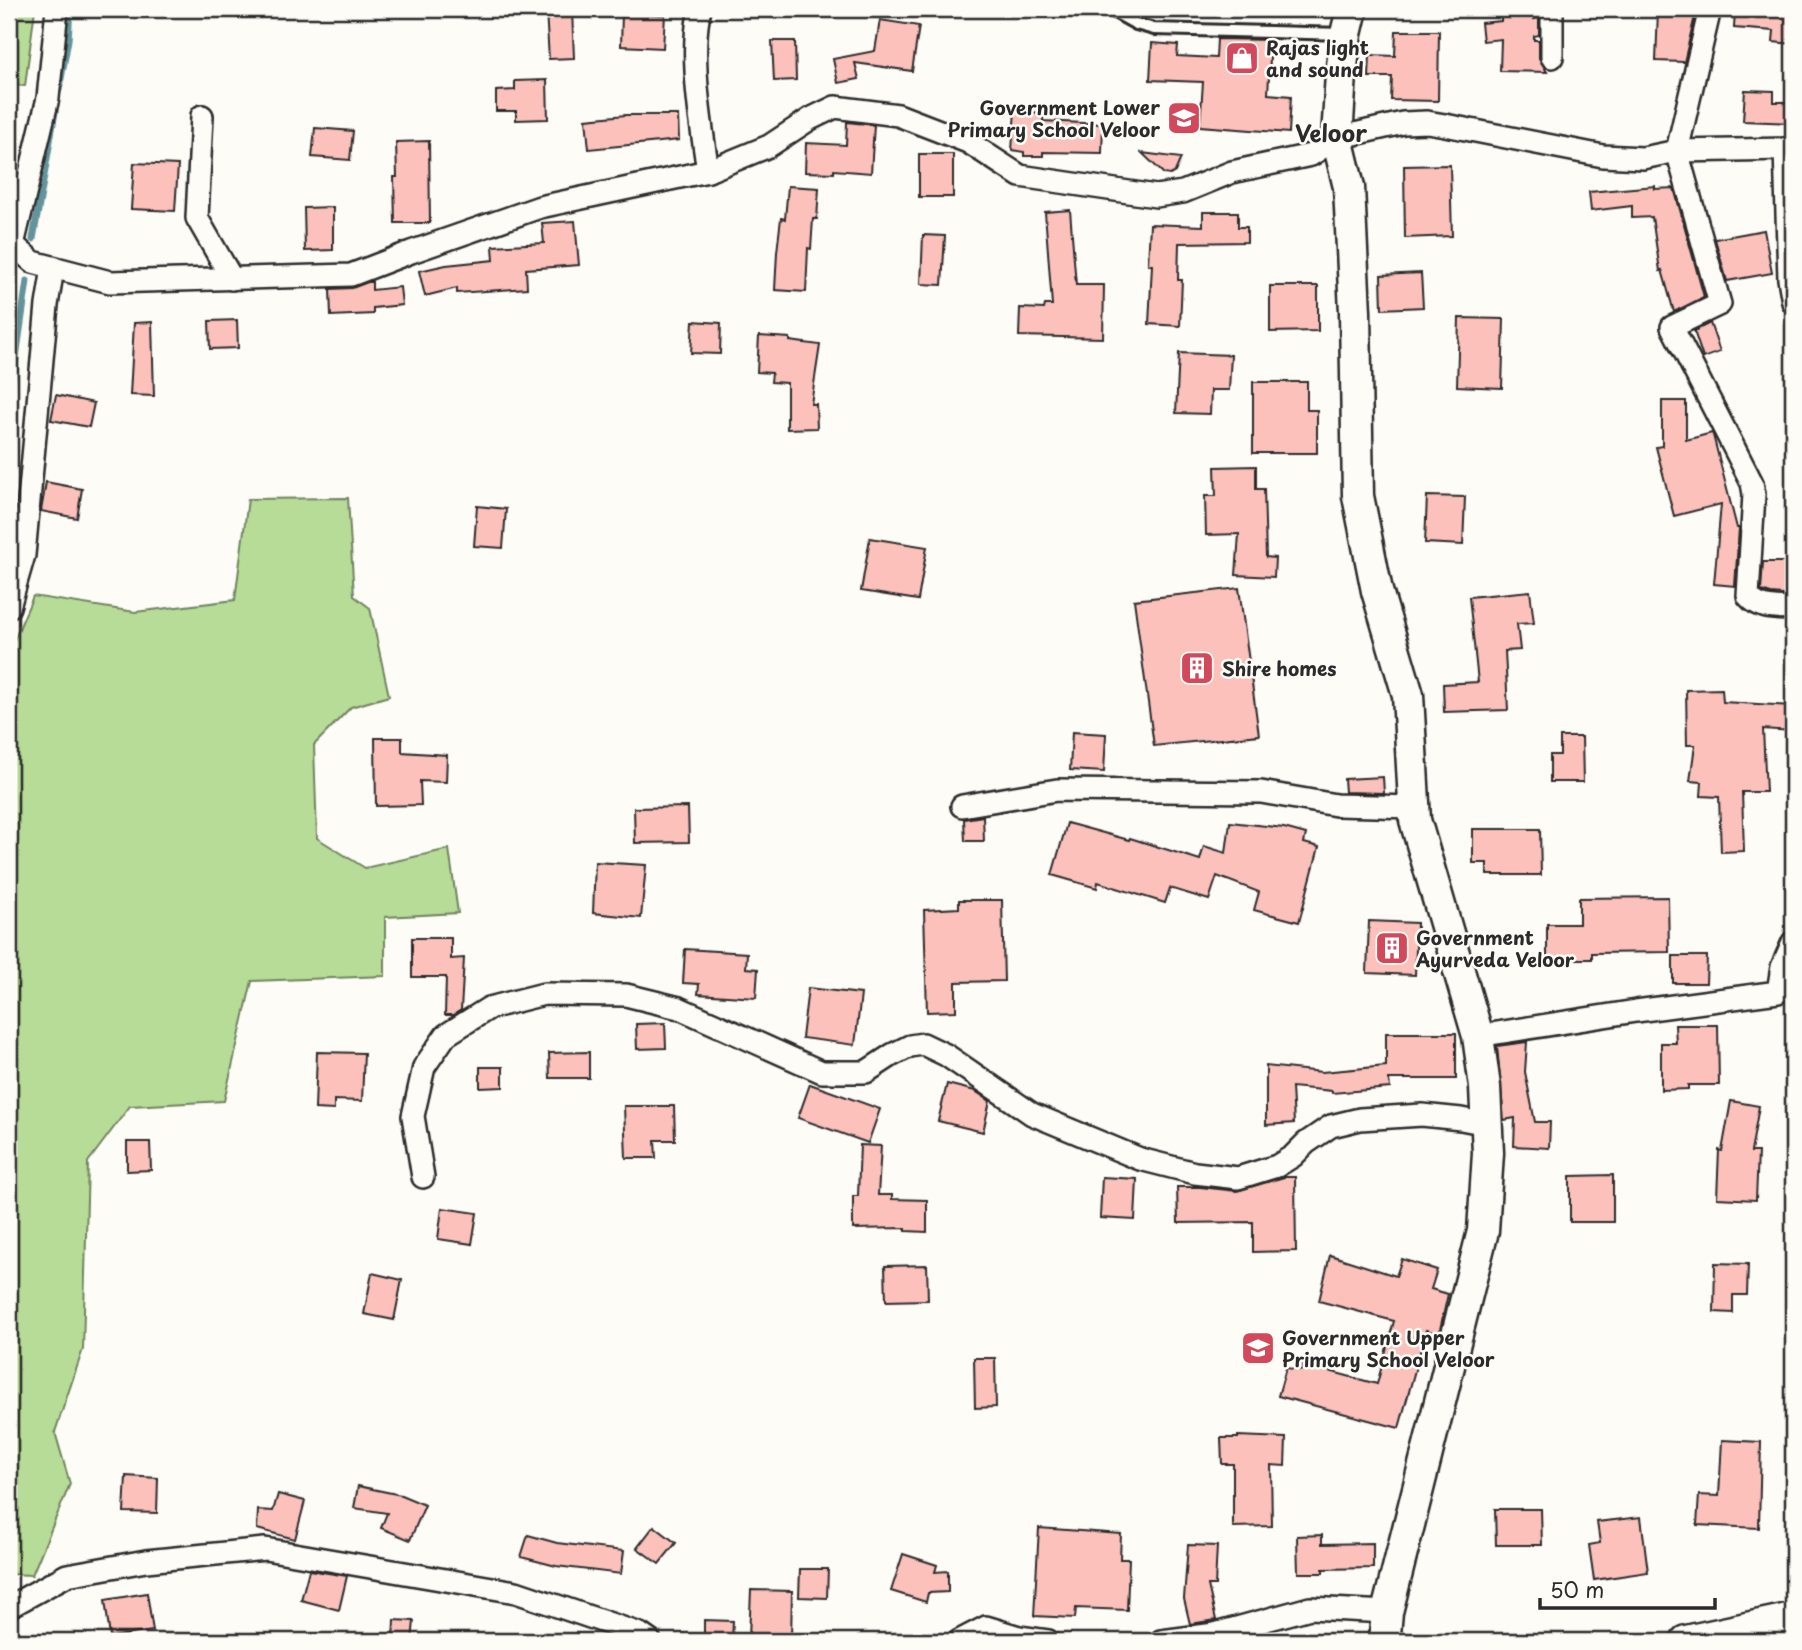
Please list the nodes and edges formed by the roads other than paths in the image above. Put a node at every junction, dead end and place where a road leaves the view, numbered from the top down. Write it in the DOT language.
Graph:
graph roads {
  1 [pos="57,9"];
  2 [pos="700,9"];
  3 [pos="1109,9"];
  4 [pos="1552,9"];
  5 [pos="1710,9"];
  6 [pos="1349,21"];
  7 [pos="1552,57"];
  8 [pos="202,116"];
  9 [pos="1337,138"];
  10 [pos="1789,149"];
  11 [pos="1677,152"];
  12 [pos="708,170"];
  13 [pos="11,243"];
  14 [pos="52,268"];
  15 [pos="232,279"];
  16 [pos="1793,302"];
  17 [pos="9,607"];
  18 [pos="1793,609"];
  19 [pos="962,806"];
  20 [pos="1414,807"];
  21 [pos="1793,942"];
  22 [pos="1478,1036"];
  23 [pos="1487,1124"];
  24 [pos="423,1177"];
  25 [pos="9,1607"];
  26 [pos="1793,1618"];
  27 [pos="1386,1632"];
  28 [pos="643,1639"];
  29 [pos="959,1641"];
  30 [pos="1048,1641"];
  31 [pos="1161,1641"];
  32 [pos="1686,1641"];
  1 -- 13 [label="street"];
  2 -- 12 [label="street"];
  3 -- 6 [label="lane"];
  4 -- 7 [label="street"];
  5 -- 11 [label="street"];
  6 -- 9 [label="street"];
  8 -- 15 [label="street"];
  9 -- 11 [label="street"];
  9 -- 12 [label="street"];
  9 -- 20 [label="street"];
  10 -- 11 [label="street"];
  10 -- 16 [label="street"];
  11 -- 18 [label="street"];
  12 -- 15 [label="street"];
  13 -- 14 [label="street"];
  14 -- 15 [label="street"];
  14 -- 17 [label="street"];
  19 -- 20 [label="street"];
  20 -- 22 [label="street"];
  21 -- 22 [label="street"];
  22 -- 23 [label="street"];
  23 -- 24 [label="street"];
  23 -- 27 [label="street"];
  25 -- 28 [label="street"];
  26 -- 32 [label="street"];
  27 -- 31 [label="street"];
  29 -- 30 [label="street"];
}
